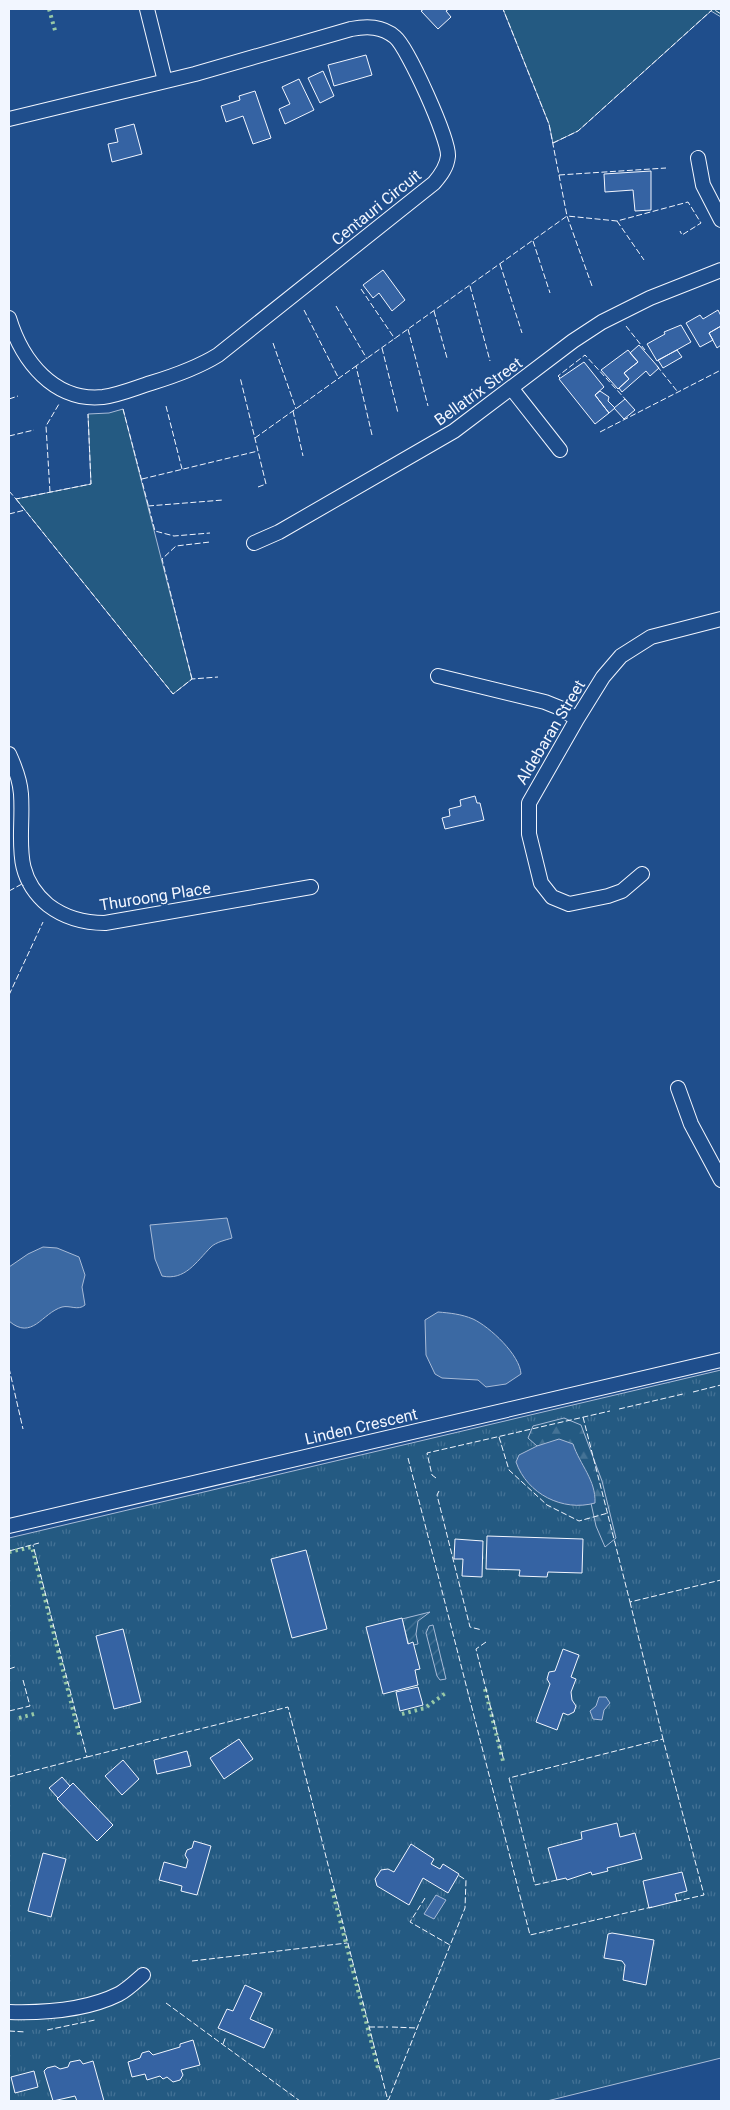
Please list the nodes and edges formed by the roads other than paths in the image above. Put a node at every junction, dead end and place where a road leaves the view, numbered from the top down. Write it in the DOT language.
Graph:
graph roads {
  1 [pos="147,9"];
  2 [pos="165,81"];
  3 [pos="9,119"];
  4 [pos="698,158"];
  5 [pos="721,220"];
  6 [pos="721,270"];
  7 [pos="9,318"];
  8 [pos="512,389"];
  9 [pos="560,450"];
  10 [pos="254,543"];
  11 [pos="721,619"];
  12 [pos="438,676"];
  13 [pos="577,719"];
  14 [pos="9,754"];
  15 [pos="642,874"];
  16 [pos="311,887"];
  17 [pos="678,1088"];
  18 [pos="721,1180"];
  19 [pos="721,1360"];
  20 [pos="9,1526"];
  21 [pos="143,1976"];
  22 [pos="9,2012"];
  1 -- 2 [label="street"];
  2 -- 3 [label="street, Centauri Circuit"];
  2 -- 7 [label="street, Centauri Circuit"];
  4 -- 5 [label="street"];
  6 -- 8 [label="street, Bellatrix Street"];
  8 -- 9 [label="street"];
  8 -- 10 [label="street, Bellatrix Street"];
  11 -- 13 [label="street, Aldebaran Street"];
  12 -- 13 [label="street"];
  13 -- 15 [label="street, Aldebaran Street"];
  14 -- 16 [label="street, Thuroong Place"];
  17 -- 18 [label="street"];
  19 -- 20 [label="street, Linden Crescent"];
  21 -- 22 [label="street"];
}
